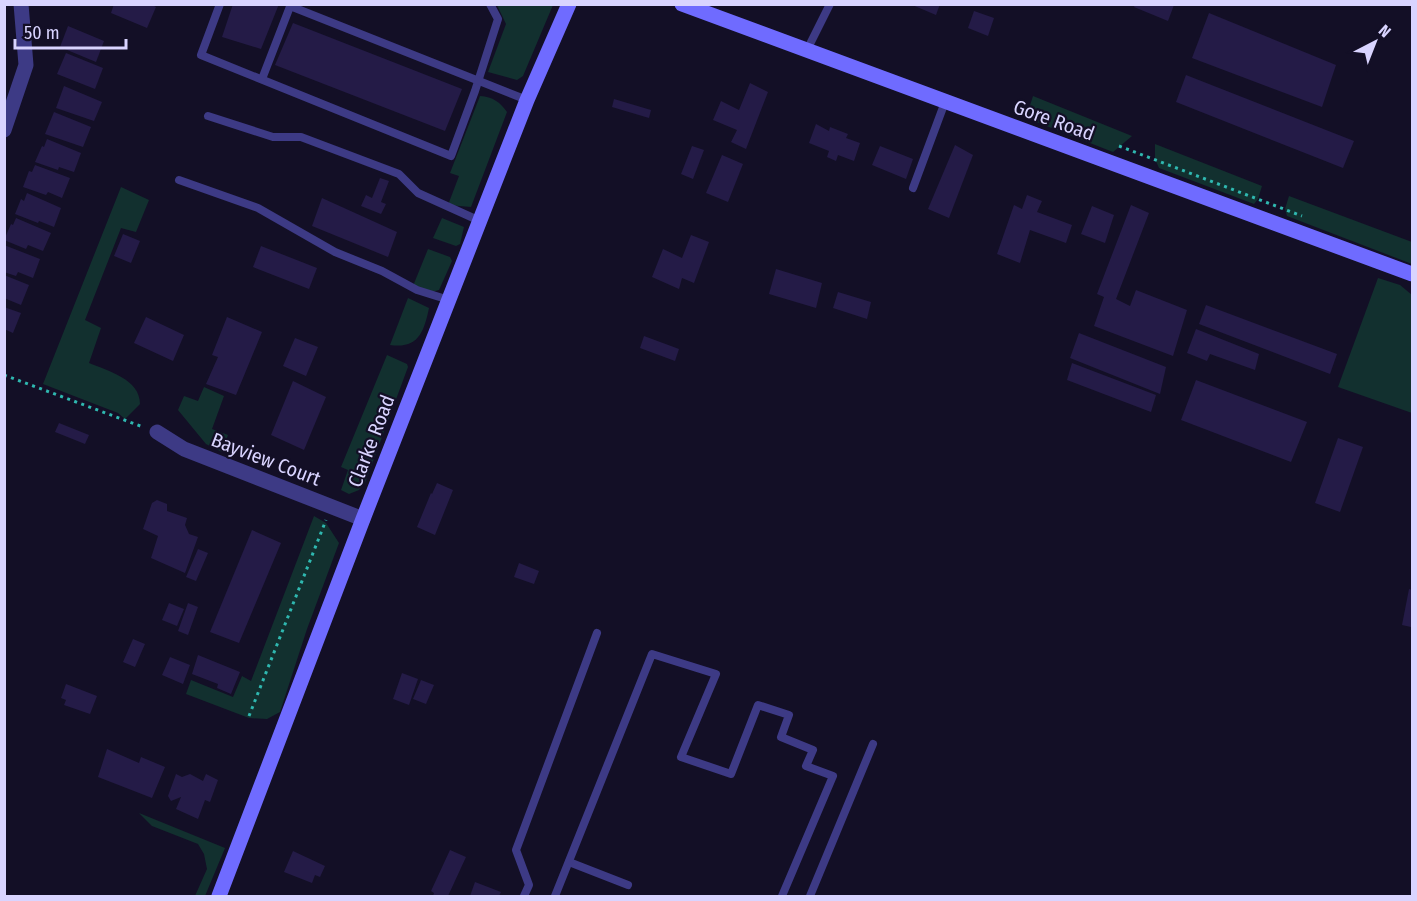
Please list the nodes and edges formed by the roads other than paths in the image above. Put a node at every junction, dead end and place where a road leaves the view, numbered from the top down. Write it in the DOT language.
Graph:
graph roads {
  1 [pos="21,4"];
  2 [pos="220,4"];
  3 [pos="490,4"];
  4 [pos="569,4"];
  5 [pos="682,4"];
  6 [pos="830,4"];
  7 [pos="290,5"];
  8 [pos="807,50"];
  9 [pos="261,80"];
  10 [pos="478,81"];
  11 [pos="527,100"];
  12 [pos="945,102"];
  13 [pos="208,116"];
  14 [pos="4,130"];
  15 [pos="179,180"];
  16 [pos="913,188"];
  17 [pos="480,221"];
  18 [pos="1413,274"];
  19 [pos="449,300"];
  20 [pos="157,432"];
  21 [pos="363,519"];
  22 [pos="597,633"];
  23 [pos="873,744"];
  24 [pos="569,862"];
  25 [pos="628,885"];
  26 [pos="219,897"];
  27 [pos="524,897"];
  28 [pos="555,897"];
  29 [pos="782,897"];
  30 [pos="810,897"];
  1 -- 14 [label="street"];
  2 -- 9 [label="lane"];
  3 -- 10 [label="lane"];
  4 -- 11 [label="main road, Clarke Road"];
  5 -- 8 [label="main road, Gore Road"];
  6 -- 8 [label="lane"];
  7 -- 9 [label="lane"];
  7 -- 10 [label="lane"];
  8 -- 12 [label="main road, Gore Road"];
  9 -- 10 [label="lane"];
  10 -- 11 [label="lane"];
  11 -- 17 [label="main road, Clarke Road"];
  12 -- 16 [label="lane"];
  12 -- 18 [label="main road, Gore Road"];
  13 -- 17 [label="lane"];
  15 -- 19 [label="lane"];
  17 -- 19 [label="main road, Clarke Road"];
  19 -- 21 [label="main road, Clarke Road"];
  20 -- 21 [label="street, Bayview Court"];
  21 -- 26 [label="main road, Clarke Road"];
  22 -- 27 [label="lane"];
  23 -- 30 [label="lane"];
  24 -- 25 [label="lane"];
  24 -- 28 [label="lane"];
  24 -- 29 [label="lane"];
}
